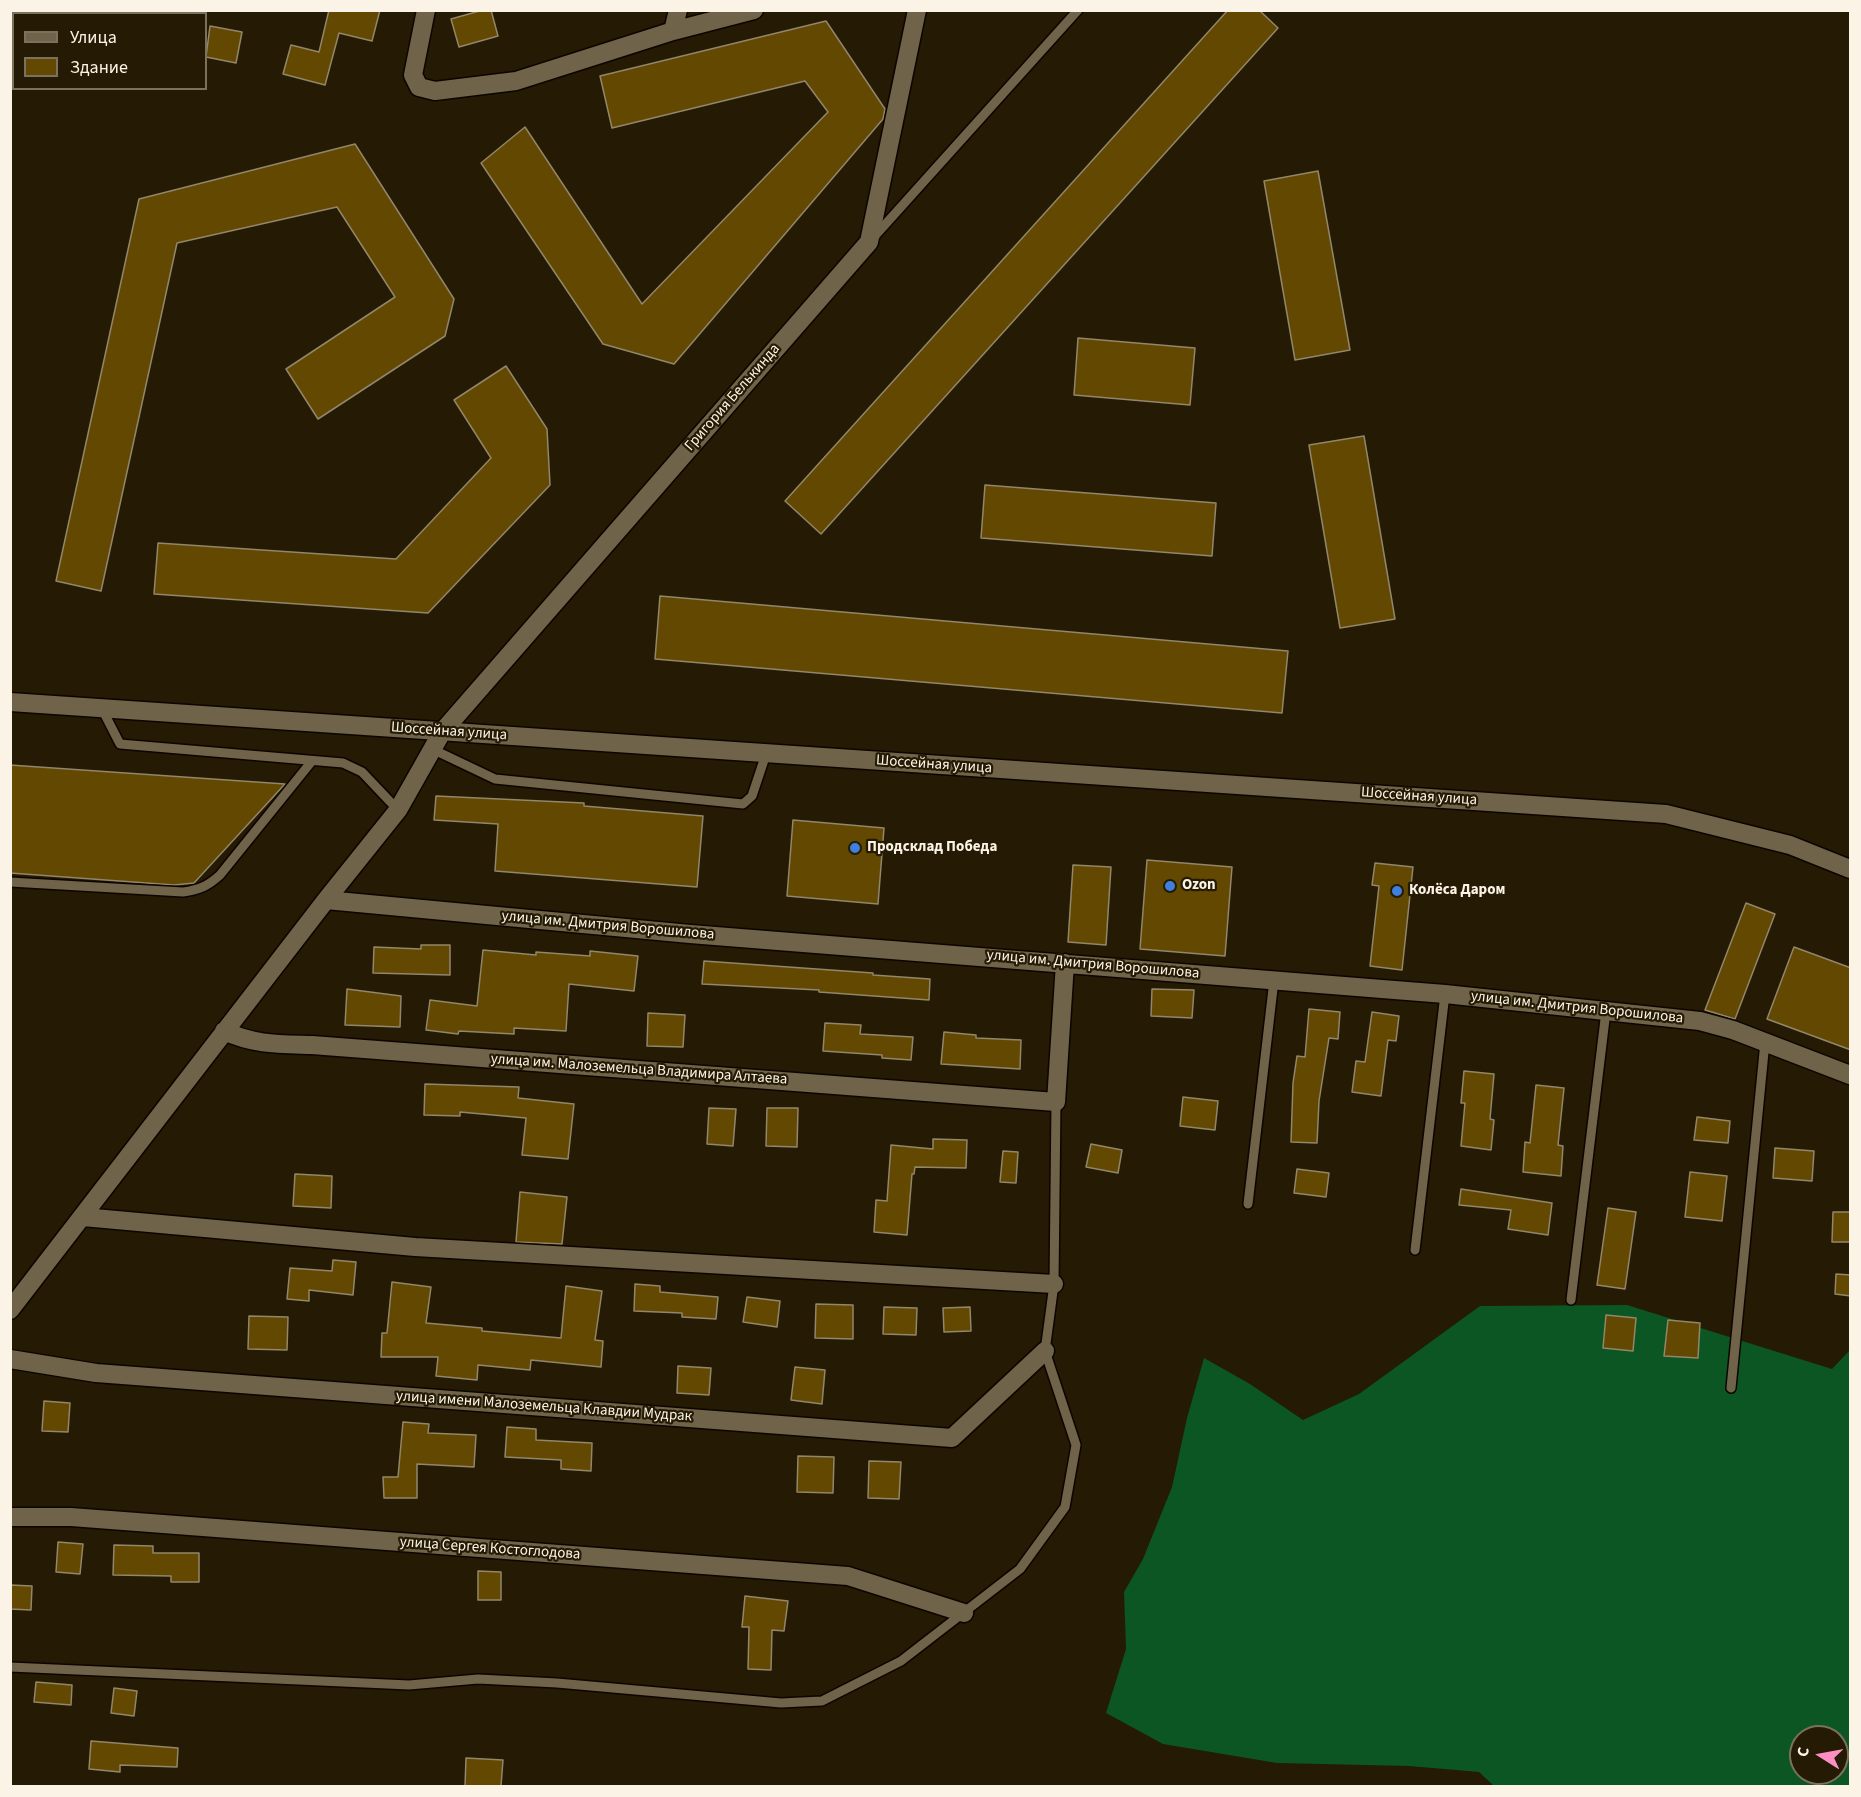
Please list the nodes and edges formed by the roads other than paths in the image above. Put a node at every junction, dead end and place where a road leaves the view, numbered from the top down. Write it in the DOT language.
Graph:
graph roads {
  1 [pos="426,10"];
  2 [pos="678,10"];
  3 [pos="754,10"];
  4 [pos="917,10"];
  5 [pos="1078,10"];
  6 [pos="673,31"];
  7 [pos="869,242"];
  8 [pos="10,702"];
  9 [pos="102,709"];
  10 [pos="442,732"];
  11 [pos="432,749"];
  12 [pos="766,753"];
  13 [pos="312,761"];
  14 [pos="398,810"];
  15 [pos="1851,869"];
  16 [pos="10,882"];
  17 [pos="326,900"];
  18 [pos="1065,963"];
  19 [pos="1274,980"];
  20 [pos="1445,994"];
  21 [pos="1606,1011"];
  22 [pos="224,1031"];
  23 [pos="1765,1042"];
  24 [pos="1851,1075"];
  25 [pos="1056,1102"];
  26 [pos="1248,1204"];
  27 [pos="84,1216"];
  28 [pos="1415,1250"];
  29 [pos="1054,1284"];
  30 [pos="1571,1300"];
  31 [pos="10,1310"];
  32 [pos="1045,1351"];
  33 [pos="10,1359"];
  34 [pos="1731,1388"];
  35 [pos="10,1517"];
  36 [pos="964,1612"];
  37 [pos="10,1667"];
  1 -- 6 [label="street"];
  2 -- 6 [label="street"];
  3 -- 6 [label="street"];
  4 -- 7 [label="street, Григория Белькинда"];
  5 -- 7 [label="lane"];
  7 -- 10 [label="street, Григория Белькинда"];
  8 -- 9 [label="street, Шоссейная улица"];
  9 -- 10 [label="street, Шоссейная улица"];
  9 -- 13 [label="lane"];
  10 -- 11 [label="street, Григория Белькинда"];
  10 -- 12 [label="street, Шоссейная улица"];
  11 -- 12 [label="lane"];
  11 -- 14 [label="street, Григория Белькинда"];
  12 -- 15 [label="street, Шоссейная улица"];
  13 -- 14 [label="lane"];
  13 -- 16 [label="lane"];
  14 -- 17 [label="street, Григория Белькинда"];
  17 -- 18 [label="street, улица им. Дмитрия Ворошилова"];
  17 -- 22 [label="street, Григория Белькинда"];
  18 -- 19 [label="street, улица им. Дмитрия Ворошилова"];
  18 -- 25 [label="street"];
  19 -- 20 [label="street, улица им. Дмитрия Ворошилова"];
  19 -- 26 [label="lane"];
  20 -- 21 [label="street, улица им. Дмитрия Ворошилова"];
  20 -- 28 [label="lane"];
  21 -- 23 [label="street, улица им. Дмитрия Ворошилова"];
  21 -- 30 [label="lane"];
  22 -- 25 [label="street, улица им. Малоземельца Владимира Алтаева"];
  22 -- 27 [label="street, Григория Белькинда"];
  23 -- 24 [label="street, улица им. Дмитрия Ворошилова"];
  23 -- 34 [label="lane"];
  25 -- 29 [label="lane"];
  27 -- 29 [label="street"];
  27 -- 31 [label="street, Григория Белькинда"];
  29 -- 32 [label="lane"];
  32 -- 33 [label="street, улица имени Малоземельца Клавдии Мудрак"];
  32 -- 36 [label="lane"];
  35 -- 36 [label="street, улица Сергея Костоглодова"];
  36 -- 37 [label="lane"];
}
